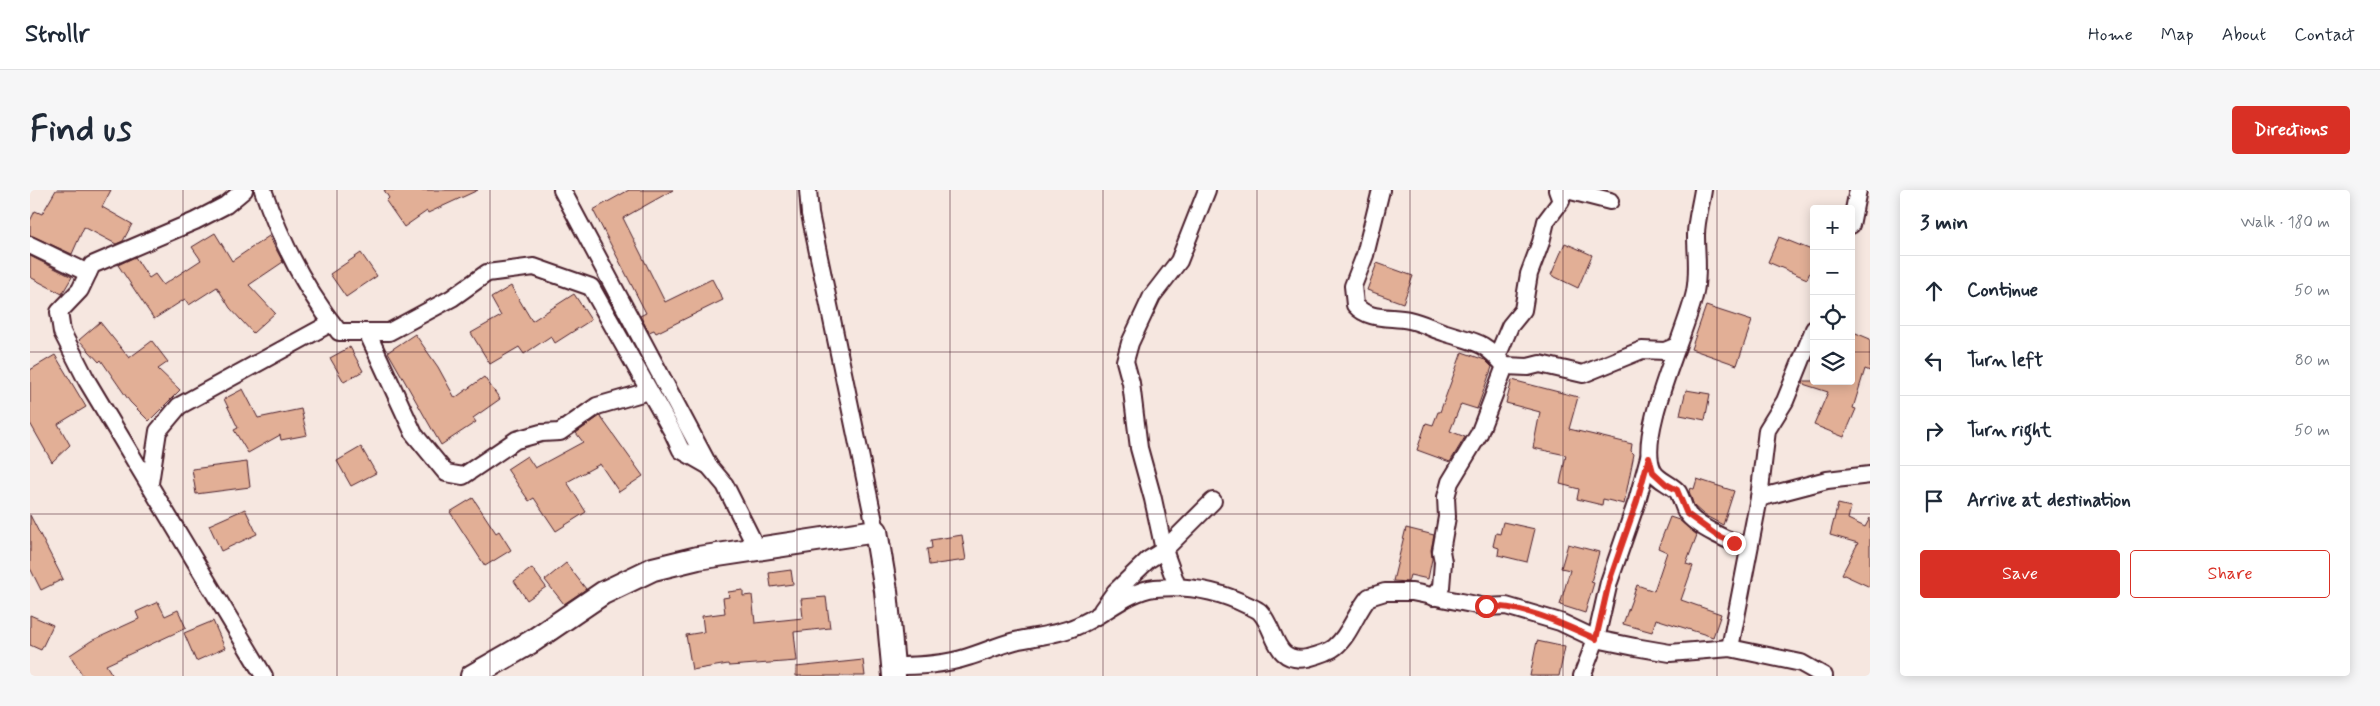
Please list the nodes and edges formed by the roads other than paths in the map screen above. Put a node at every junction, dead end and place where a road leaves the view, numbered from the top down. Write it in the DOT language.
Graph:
graph roads {
  1 [pos="244,190"];
  2 [pos="264,190"];
  3 [pos="562,190"];
  4 [pos="808,190"];
  5 [pos="1207,190"];
  6 [pos="1381,190"];
  7 [pos="1557,190"];
  8 [pos="1567,190"];
  9 [pos="1703,190"];
  10 [pos="1858,190"];
  11 [pos="1610,201"];
  12 [pos="1855,205"];
  13 [pos="30,245"];
  14 [pos="88,273"];
  15 [pos="332,323"];
  16 [pos="367,332"];
  17 [pos="1810,339"];
  18 [pos="1677,346"];
  19 [pos="1501,361"];
  20 [pos="649,391"];
  21 [pos="1649,457"];
  22 [pos="709,466"];
  23 [pos="1870,475"];
  24 [pos="150,483"];
  25 [pos="1759,498"];
  26 [pos="1213,501"];
  27 [pos="876,531"];
  28 [pos="1749,547"];
  29 [pos="757,550"];
  30 [pos="1164,550"];
  31 [pos="1177,586"];
  32 [pos="1441,594"];
  33 [pos="1100,614"];
  34 [pos="1596,639"];
  35 [pos="1730,648"];
  36 [pos="894,671"];
  37 [pos="264,676"];
  38 [pos="472,676"];
  39 [pos="1582,676"];
  40 [pos="1824,676"];
  1 -- 14 [label="street"];
  2 -- 15 [label="street"];
  3 -- 22 [label="street"];
  4 -- 27 [label="street"];
  5 -- 30 [label="street"];
  6 -- 19 [label="street"];
  7 -- 19 [label="street"];
  8 -- 11 [label="street"];
  9 -- 18 [label="street"];
  10 -- 12 [label="street"];
  13 -- 14 [label="street"];
  14 -- 24 [label="street"];
  15 -- 16 [label="street"];
  15 -- 24 [label="street"];
  16 -- 20 [label="street"];
  16 -- 20 [label="street"];
  17 -- 25 [label="street"];
  18 -- 19 [label="street"];
  18 -- 21 [label="street"];
  19 -- 32 [label="street"];
  20 -- 22 [label="street"];
  21 -- 28 [label="street"];
  21 -- 34 [label="street"];
  22 -- 29 [label="street"];
  23 -- 25 [label="street"];
  24 -- 37 [label="street"];
  25 -- 28 [label="street"];
  26 -- 30 [label="street"];
  27 -- 29 [label="street"];
  27 -- 36 [label="street"];
  28 -- 35 [label="street"];
  29 -- 38 [label="street"];
  30 -- 31 [label="street"];
  30 -- 33 [label="street"];
  31 -- 32 [label="street"];
  31 -- 33 [label="street"];
  32 -- 34 [label="street"];
  33 -- 36 [label="street"];
  34 -- 35 [label="street"];
  34 -- 39 [label="street"];
  35 -- 40 [label="street"];
}
